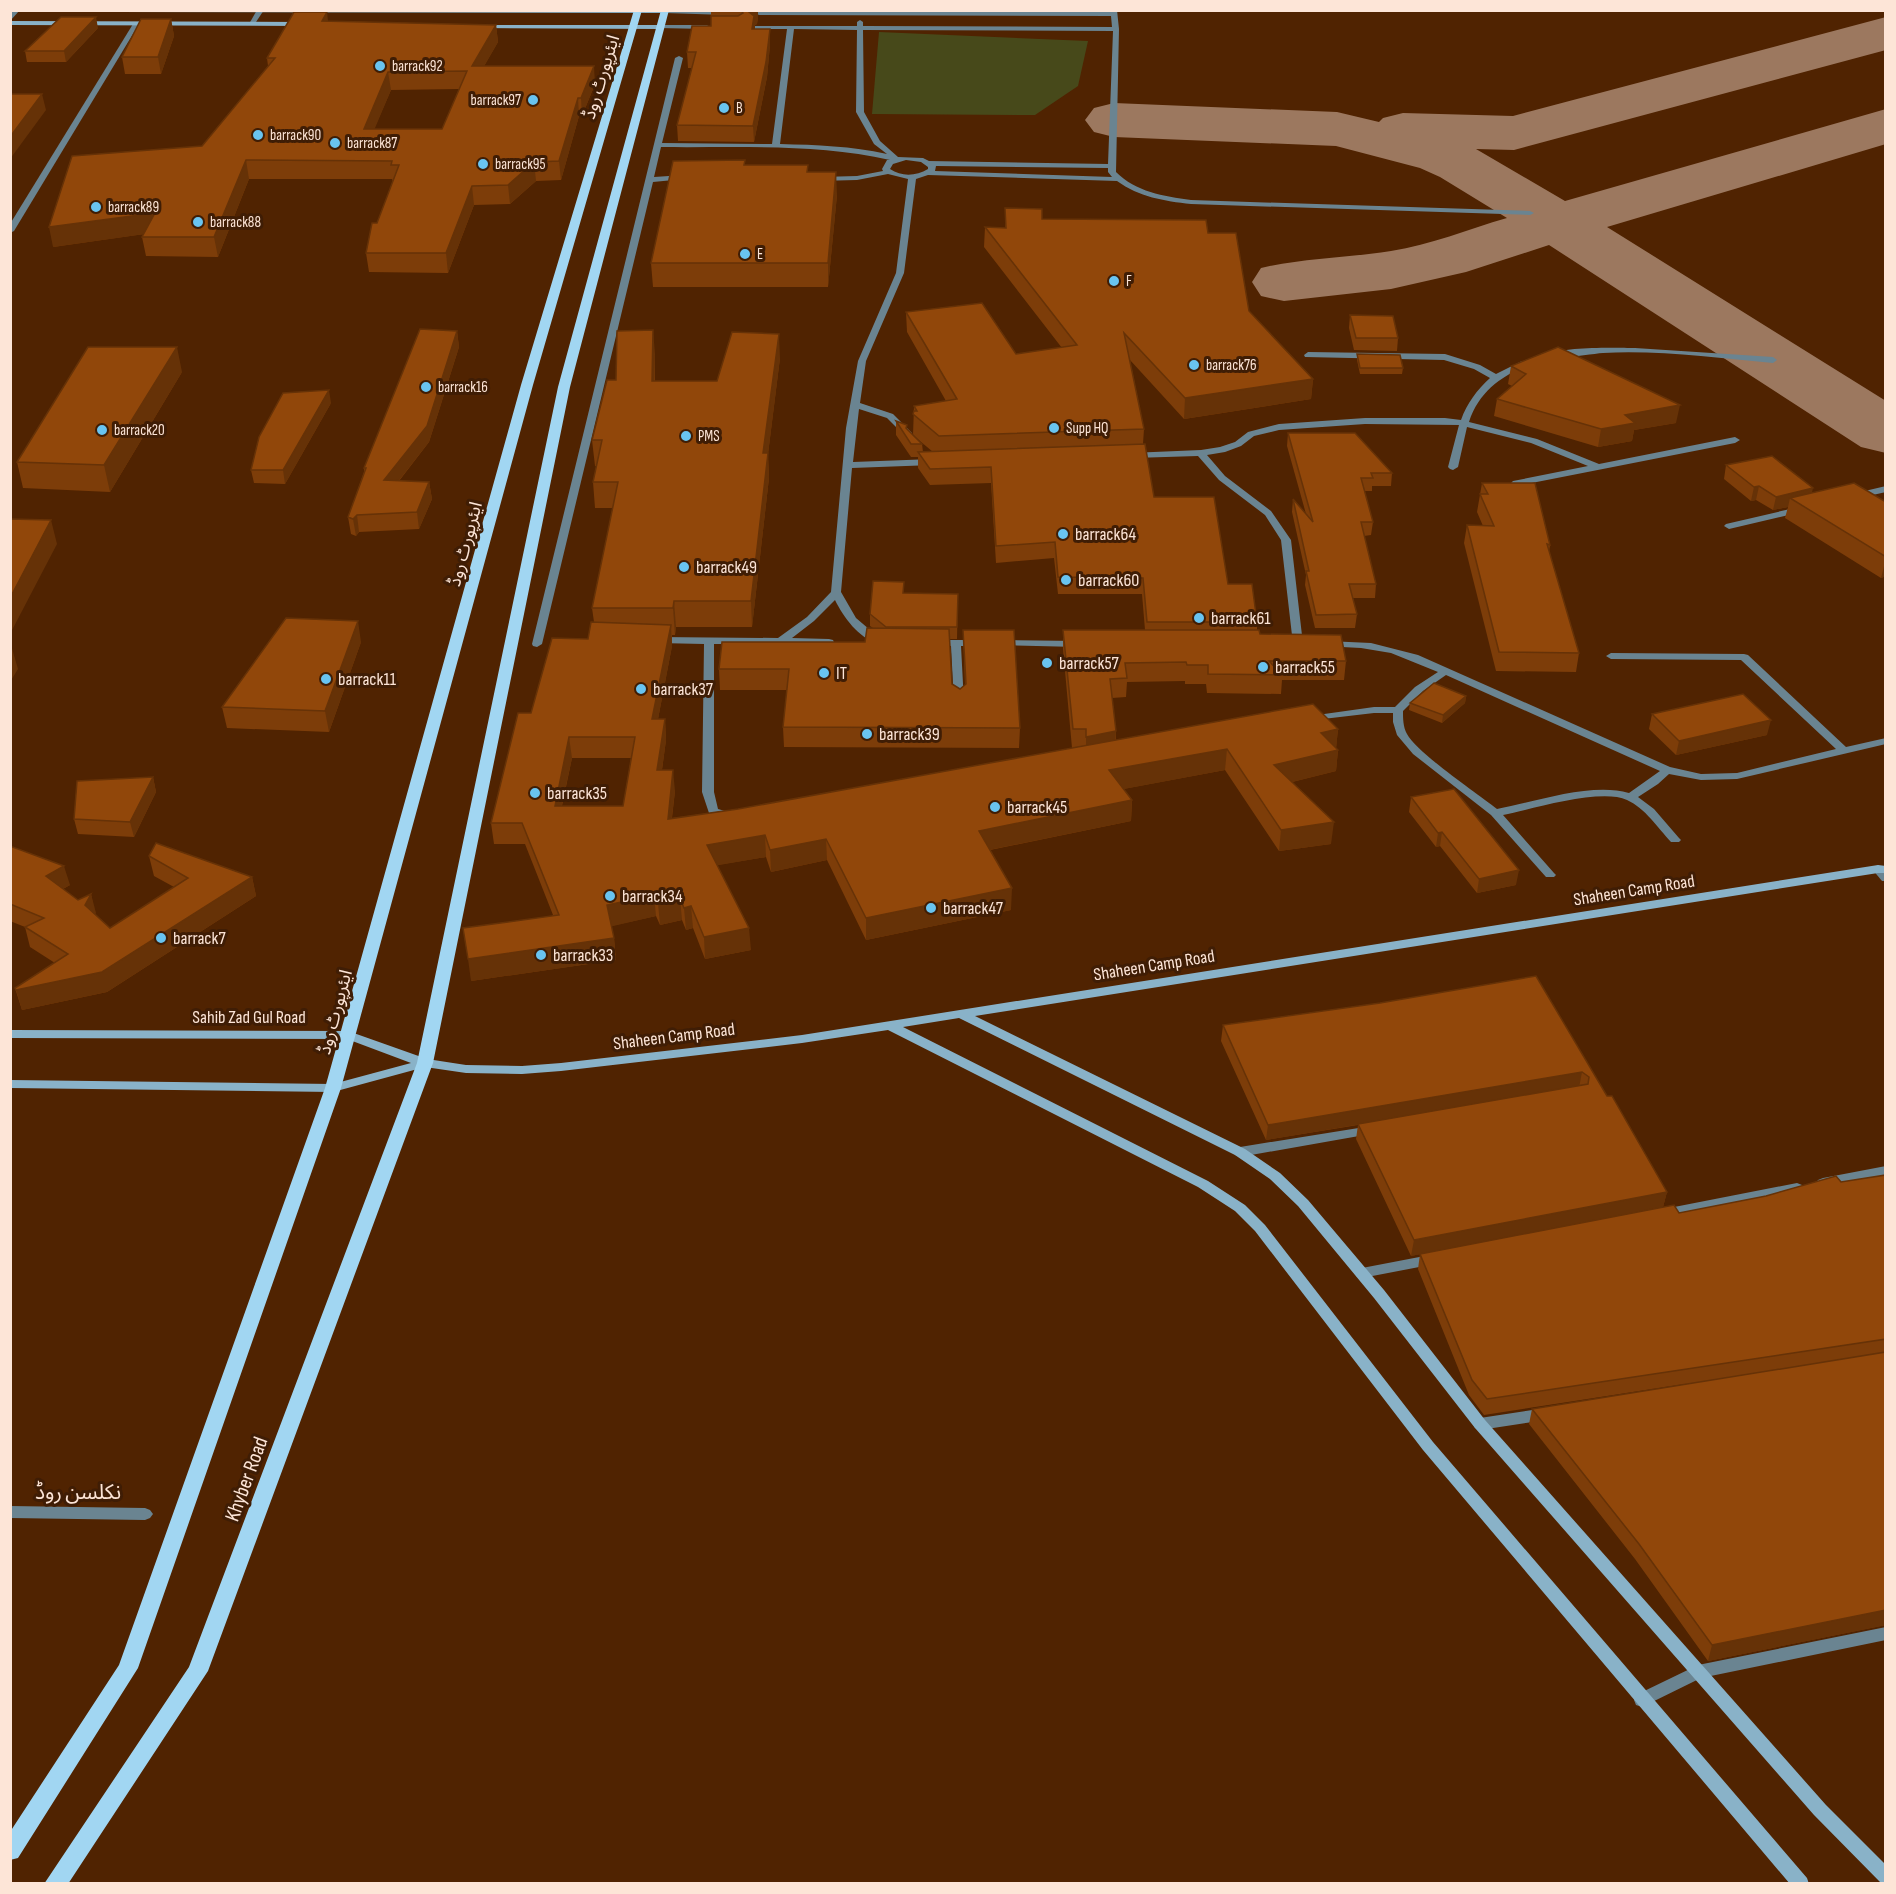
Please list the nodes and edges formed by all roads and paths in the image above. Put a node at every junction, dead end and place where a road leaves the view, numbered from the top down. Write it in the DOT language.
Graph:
graph roads {
  1 [pos="17,10"];
  2 [pos="114,10"];
  3 [pos="261,11"];
  4 [pos="638,11"];
  5 [pos="664,11"];
  6 [pos="805,12"];
  7 [pos="860,12"];
  8 [pos="1114,12"];
  9 [pos="738,13"];
  10 [pos="759,13"];
  11 [pos="10,21"];
  12 [pos="136,24"];
  13 [pos="252,24"];
  14 [pos="312,24"];
  15 [pos="467,26"];
  16 [pos="634,27"];
  17 [pos="660,27"];
  18 [pos="713,27"];
  19 [pos="755,27"];
  20 [pos="791,27"];
  21 [pos="860,27"];
  22 [pos="1116,29"];
  23 [pos="678,58"];
  24 [pos="657,145"];
  25 [pos="776,146"];
  26 [pos="897,159"];
  27 [pos="929,163"];
  28 [pos="1112,166"];
  29 [pos="889,172"];
  30 [pos="928,173"];
  31 [pos="688,177"];
  32 [pos="912,177"];
  33 [pos="807,179"];
  34 [pos="1118,179"];
  35 [pos="649,180"];
  36 [pos="1530,213"];
  37 [pos="10,231"];
  38 [pos="1308,355"];
  39 [pos="1545,356"];
  40 [pos="1535,359"];
  41 [pos="1773,360"];
  42 [pos="1494,377"];
  43 [pos="856,405"];
  44 [pos="1462,423"];
  45 [pos="907,433"];
  46 [pos="1735,440"];
  47 [pos="923,450"];
  48 [pos="1201,453"];
  49 [pos="1121,455"];
  50 [pos="948,461"];
  51 [pos="936,462"];
  52 [pos="848,465"];
  53 [pos="1454,466"];
  54 [pos="1598,467"];
  55 [pos="1516,483"];
  56 [pos="1886,489"];
  57 [pos="1843,499"];
  58 [pos="1809,507"];
  59 [pos="1729,526"];
  60 [pos="836,592"];
  61 [pos="642,640"];
  62 [pos="709,640"];
  63 [pos="781,641"];
  64 [pos="837,642"];
  65 [pos="859,643"];
  66 [pos="537,644"];
  67 [pos="924,644"];
  68 [pos="956,644"];
  69 [pos="1086,644"];
  70 [pos="1286,644"];
  71 [pos="1308,644"];
  72 [pos="1611,656"];
  73 [pos="1446,671"];
  74 [pos="959,704"];
  75 [pos="1398,710"];
  76 [pos="1297,722"];
  77 [pos="1886,741"];
  78 [pos="1843,750"];
  79 [pos="1667,770"];
  80 [pos="1631,797"];
  81 [pos="1495,813"];
  82 [pos="742,817"];
  83 [pos="1675,840"];
  84 [pos="1883,873"];
  85 [pos="1550,875"];
  86 [pos="961,1014"];
  87 [pos="889,1025"];
  88 [pos="10,1034"];
  89 [pos="348,1035"];
  90 [pos="425,1063"];
  91 [pos="10,1084"];
  92 [pos="333,1088"];
  93 [pos="1381,1128"];
  94 [pos="1240,1152"];
  95 [pos="1886,1171"];
  96 [pos="1653,1216"];
  97 [pos="1444,1258"];
  98 [pos="1362,1274"];
  99 [pos="1559,1412"];
  100 [pos="1480,1424"];
  101 [pos="10,1512"];
  102 [pos="145,1514"];
  103 [pos="1886,1633"];
  104 [pos="1698,1672"];
  105 [pos="1642,1700"];
  106 [pos="10,1851"];
  107 [pos="1886,1877"];
  108 [pos="55,1884"];
  109 [pos="1801,1884"];
  1 -- 11 [label="street"];
  2 -- 3 [label="street"];
  3 -- 4 [label="street"];
  3 -- 13 [label="street"];
  4 -- 5 [label="street"];
  4 -- 16 [label="main road, ایئرپورٹ روڈ"];
  5 -- 9 [label="street"];
  5 -- 17 [label="main road, Khyber Road"];
  6 -- 7 [label="street"];
  6 -- 10 [label="street"];
  7 -- 8 [label="street"];
  7 -- 21 [label="street"];
  8 -- 22 [label="street"];
  11 -- 12 [label="street"];
  12 -- 13 [label="street"];
  12 -- 37 [label="street"];
  13 -- 14 [label="street"];
  15 -- 16 [label="street"];
  16 -- 17 [label="street"];
  16 -- 89 [label="main road, ایئرپورٹ روڈ"];
  17 -- 18 [label="street"];
  17 -- 90 [label="main road, Khyber Road"];
  19 -- 20 [label="street"];
  20 -- 21 [label="street"];
  20 -- 25 [label="street"];
  21 -- 22 [label="street"];
  21 -- 26 [label="street"];
  22 -- 28 [label="street"];
  23 -- 24 [label="street"];
  24 -- 25 [label="street"];
  24 -- 35 [label="street"];
  25 -- 26 [label="street"];
  26 -- 27 [label="street"];
  26 -- 29 [label="street"];
  27 -- 28 [label="street"];
  27 -- 30 [label="street"];
  28 -- 34 [label="street"];
  29 -- 32 [label="street"];
  29 -- 33 [label="street"];
  30 -- 32 [label="street"];
  30 -- 34 [label="street"];
  31 -- 35 [label="street"];
  32 -- 43 [label="street"];
  34 -- 36 [label="street"];
  35 -- 66 [label="street"];
  38 -- 42 [label="street"];
  39 -- 41 [label="street"];
  40 -- 42 [label="street"];
  42 -- 44 [label="street"];
  43 -- 45 [label="street"];
  43 -- 52 [label="street"];
  44 -- 48 [label="street"];
  44 -- 53 [label="street"];
  44 -- 54 [label="street"];
  46 -- 54 [label="street"];
  47 -- 51 [label="street"];
  48 -- 49 [label="street"];
  48 -- 71 [label="street"];
  50 -- 51 [label="street"];
  51 -- 52 [label="street"];
  52 -- 60 [label="street"];
  54 -- 55 [label="street"];
  56 -- 57 [label="street"];
  58 -- 59 [label="street"];
  60 -- 63 [label="street"];
  60 -- 65 [label="street"];
  61 -- 62 [label="street"];
  62 -- 63 [label="street"];
  62 -- 82 [label="street"];
  63 -- 64 [label="street"];
  67 -- 68 [label="street"];
  68 -- 69 [label="street"];
  68 -- 74 [label="street"];
  70 -- 71 [label="street"];
  71 -- 73 [label="street"];
  72 -- 78 [label="street"];
  73 -- 75 [label="street"];
  73 -- 79 [label="street"];
  75 -- 76 [label="street"];
  75 -- 81 [label="street"];
  77 -- 78 [label="street"];
  78 -- 79 [label="street"];
  79 -- 80 [label="street"];
  80 -- 81 [label="street"];
  80 -- 83 [label="street"];
  81 -- 85 [label="street"];
  84 -- 86 [label="street, Shaheen Camp Road"];
  86 -- 87 [label="street, Shaheen Camp Road"];
  86 -- 94 [label="street"];
  87 -- 90 [label="street, Shaheen Camp Road"];
  87 -- 105 [label="street"];
  88 -- 89 [label="street, Sahib Zad Gul Road"];
  89 -- 90 [label="street, Sahib Zad Gul Road"];
  89 -- 92 [label="main road, ایئرپورٹ روڈ"];
  90 -- 92 [label="street"];
  90 -- 108 [label="main road, Khyber Road"];
  91 -- 92 [label="street"];
  92 -- 106 [label="main road"];
  93 -- 94 [label="street"];
  94 -- 98 [label="street"];
  95 -- 96 [label="street"];
  97 -- 98 [label="street"];
  98 -- 100 [label="street"];
  99 -- 100 [label="street"];
  100 -- 104 [label="street"];
  101 -- 102 [label="street, نکلسن روڈ"];
  103 -- 104 [label="street"];
  104 -- 105 [label="street"];
  104 -- 107 [label="street"];
  105 -- 109 [label="street"];
}
